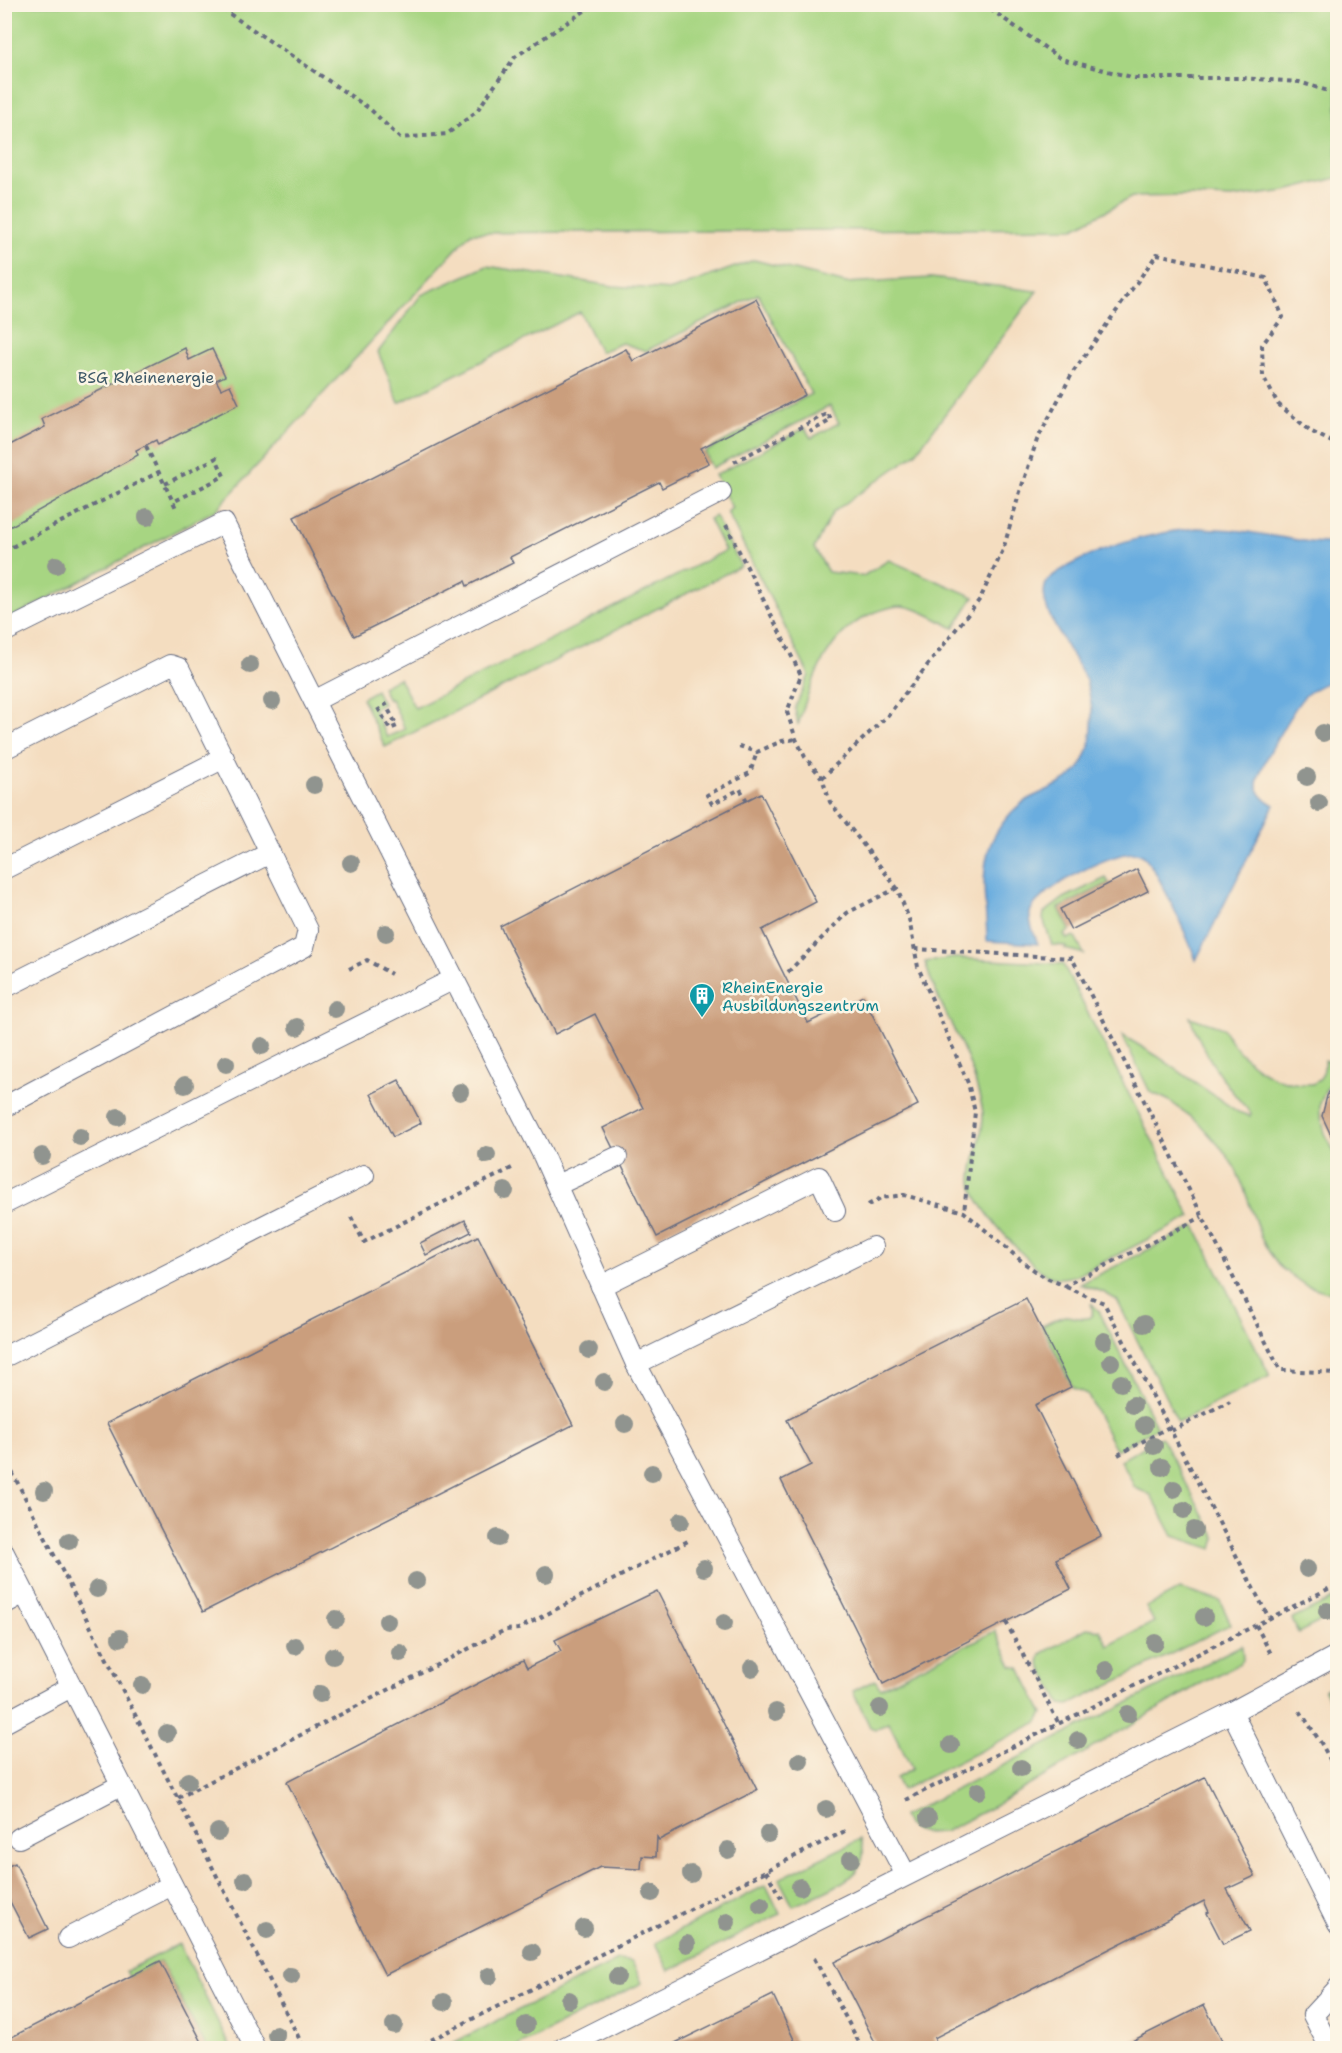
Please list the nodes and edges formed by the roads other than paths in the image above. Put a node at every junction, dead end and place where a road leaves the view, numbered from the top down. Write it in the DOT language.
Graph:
graph roads {
  1 [pos="716,494"];
  2 [pos="4,632"];
  3 [pos="314,701"];
  4 [pos="4,749"];
  5 [pos="224,758"];
  6 [pos="270,853"];
  7 [pos="4,869"];
  8 [pos="454,979"];
  9 [pos="4,988"];
  10 [pos="4,1107"];
  11 [pos="617,1158"];
  12 [pos="364,1175"];
  13 [pos="557,1185"];
  14 [pos="4,1204"];
  15 [pos="835,1211"];
  16 [pos="873,1246"];
  17 [pos="602,1286"];
  18 [pos="4,1357"];
  19 [pos="636,1364"];
  20 [pos="4,1553"];
  21 [pos="24,1593"];
  22 [pos="4,1604"];
  23 [pos="1338,1655"];
  24 [pos="71,1687"];
  25 [pos="1232,1712"];
  26 [pos="4,1723"];
  27 [pos="121,1785"];
  28 [pos="19,1838"];
  29 [pos="906,1875"];
  30 [pos="172,1885"];
  31 [pos="1338,1924"];
  32 [pos="68,1938"];
  33 [pos="1338,1988"];
  34 [pos="255,2049"];
  35 [pos="563,2049"];
  36 [pos="1330,2049"];
  1 -- 3 [label="lane"];
  2 -- 3 [label="lane"];
  3 -- 8 [label="lane"];
  4 -- 5 [label="lane"];
  5 -- 6 [label="lane"];
  5 -- 7 [label="lane"];
  6 -- 9 [label="lane"];
  6 -- 10 [label="lane"];
  8 -- 13 [label="lane"];
  8 -- 14 [label="lane"];
  11 -- 13 [label="lane"];
  12 -- 18 [label="lane"];
  13 -- 17 [label="lane"];
  15 -- 17 [label="lane"];
  16 -- 19 [label="lane"];
  17 -- 19 [label="lane"];
  19 -- 29 [label="lane"];
  20 -- 21 [label="lane"];
  21 -- 22 [label="lane"];
  21 -- 24 [label="lane"];
  23 -- 25 [label="lane"];
  24 -- 26 [label="lane"];
  24 -- 27 [label="lane"];
  25 -- 29 [label="lane"];
  25 -- 31 [label="lane"];
  27 -- 28 [label="lane"];
  27 -- 30 [label="lane"];
  29 -- 35 [label="lane"];
  30 -- 32 [label="lane"];
  30 -- 34 [label="lane"];
  33 -- 36 [label="lane"];
}
